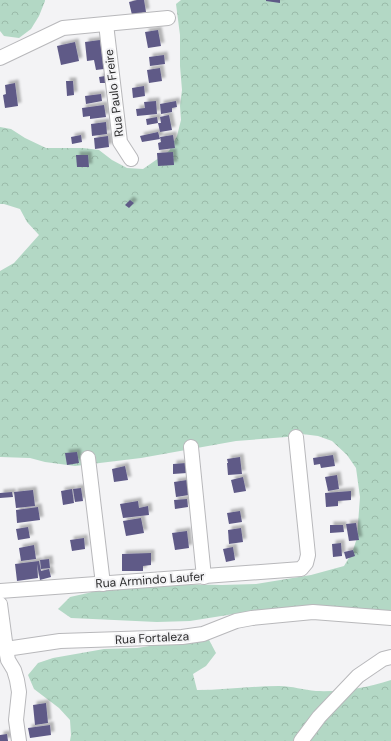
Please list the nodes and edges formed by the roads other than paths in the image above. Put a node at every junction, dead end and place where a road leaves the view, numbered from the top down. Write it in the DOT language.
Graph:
graph roads {
  1 [pos="168,18"];
  2 [pos="106,24"];
  3 [pos="0,58"];
  4 [pos="131,159"];
  5 [pos="296,437"];
  6 [pos="191,447"];
  7 [pos="88,458"];
  8 [pos="204,577"];
  9 [pos="103,584"];
  10 [pos="0,591"];
  11 [pos="0,604"];
  12 [pos="391,618"];
  13 [pos="6,649"];
  14 [pos="391,657"];
  15 [pos="19,741"];
  16 [pos="301,741"];
  1 -- 2 [label="street"];
  2 -- 3 [label="street"];
  2 -- 4 [label="street, Rua Paulo Freire"];
  5 -- 8 [label="street, Rua Armindo Laufer"];
  6 -- 8 [label="street"];
  7 -- 9 [label="street"];
  8 -- 9 [label="street, Rua Armindo Laufer"];
  9 -- 10 [label="street, Rua Armindo Laufer"];
  11 -- 13 [label="street"];
  12 -- 13 [label="street, Rua Fortaleza"];
  13 -- 15 [label="street"];
  14 -- 16 [label="street"];
}
